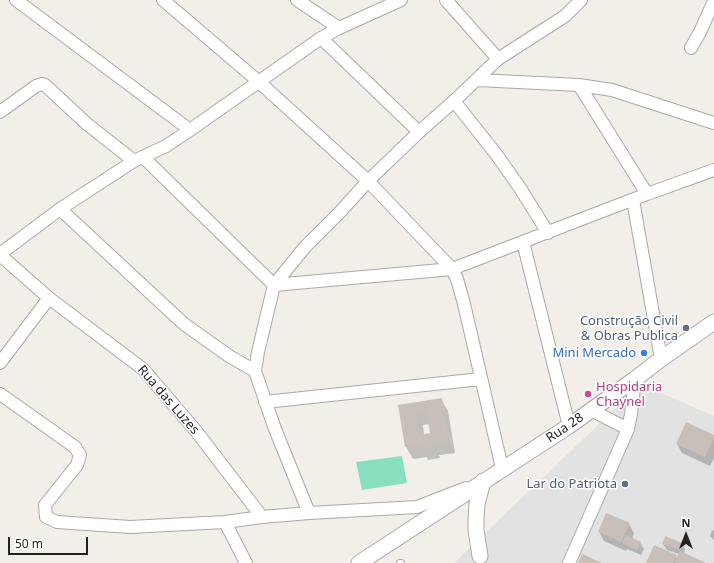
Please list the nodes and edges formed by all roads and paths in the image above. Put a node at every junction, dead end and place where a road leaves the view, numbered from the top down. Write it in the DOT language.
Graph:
graph roads {
  1 [pos="16,0"];
  2 [pos="164,0"];
  3 [pos="297,0"];
  4 [pos="446,0"];
  5 [pos="581,0"];
  6 [pos="393,1"];
  7 [pos="714,1"];
  8 [pos="338,28"];
  9 [pos="321,38"];
  10 [pos="691,48"];
  11 [pos="498,59"];
  12 [pos="477,80"];
  13 [pos="258,82"];
  14 [pos="579,85"];
  15 [pos="454,102"];
  16 [pos="0,112"];
  17 [pos="714,123"];
  18 [pos="190,130"];
  19 [pos="419,132"];
  20 [pos="138,159"];
  21 [pos="714,170"];
  22 [pos="368,181"];
  23 [pos="647,194"];
  24 [pos="633,200"];
  25 [pos="60,208"];
  26 [pos="548,233"];
  27 [pos="523,242"];
  28 [pos="0,255"];
  29 [pos="452,269"];
  30 [pos="274,285"];
  31 [pos="49,298"];
  32 [pos="714,322"];
  33 [pos="661,359"];
  34 [pos="0,363"];
  35 [pos="255,371"];
  36 [pos="481,379"];
  37 [pos="635,379"];
  38 [pos="0,394"];
  39 [pos="265,402"];
  40 [pos="591,410"];
  41 [pos="569,426"];
  42 [pos="628,429"];
  43 [pos="502,468"];
  44 [pos="483,481"];
  45 [pos="309,513"];
  46 [pos="262,517"];
  47 [pos="225,522"];
  48 [pos="482,561"];
  49 [pos="246,563"];
  50 [pos="358,563"];
  51 [pos="569,563"];
  1 -- 18 [label="street"];
  2 -- 13 [label="street"];
  3 -- 8 [label="street"];
  4 -- 11 [label="street"];
  5 -- 11 [label="street"];
  6 -- 8 [label="street"];
  7 -- 10 [label="street"];
  8 -- 9 [label="street"];
  9 -- 13 [label="street"];
  9 -- 19 [label="street"];
  11 -- 12 [label="street"];
  12 -- 14 [label="street"];
  12 -- 15 [label="street"];
  13 -- 18 [label="street"];
  13 -- 22 [label="street"];
  14 -- 17 [label="street"];
  14 -- 23 [label="street"];
  15 -- 19 [label="street"];
  15 -- 26 [label="street"];
  16 -- 20 [label="street"];
  18 -- 20 [label="street"];
  19 -- 22 [label="street"];
  20 -- 25 [label="street"];
  20 -- 30 [label="street"];
  21 -- 23 [label="street"];
  22 -- 29 [label="street"];
  22 -- 30 [label="street"];
  23 -- 24 [label="street"];
  24 -- 26 [label="street"];
  24 -- 33 [label="street"];
  25 -- 28 [label="street"];
  25 -- 35 [label="street"];
  26 -- 27 [label="street"];
  27 -- 29 [label="street"];
  27 -- 41 [label="street"];
  28 -- 31 [label="street, Rua das Luzes"];
  29 -- 30 [label="street"];
  29 -- 36 [label="street"];
  30 -- 35 [label="street"];
  31 -- 34 [label="street"];
  31 -- 46 [label="street, Rua das Luzes"];
  32 -- 33 [label="street, Rua 28"];
  33 -- 37 [label="street, Rua 28"];
  35 -- 39 [label="street"];
  36 -- 39 [label="street"];
  36 -- 43 [label="street"];
  37 -- 40 [label="street, Rua 28"];
  37 -- 42 [label="street"];
  38 -- 47 [label="street"];
  39 -- 45 [label="street"];
  40 -- 41 [label="street, Rua 28"];
  40 -- 42 [label="street"];
  41 -- 43 [label="street, Rua 28"];
  42 -- 51 [label="street"];
  43 -- 44 [label="street, Rua 28"];
  44 -- 45 [label="street"];
  44 -- 48 [label="street"];
  44 -- 50 [label="street, Rua 28"];
  45 -- 46 [label="street"];
  46 -- 47 [label="street"];
  47 -- 49 [label="street"];
}
